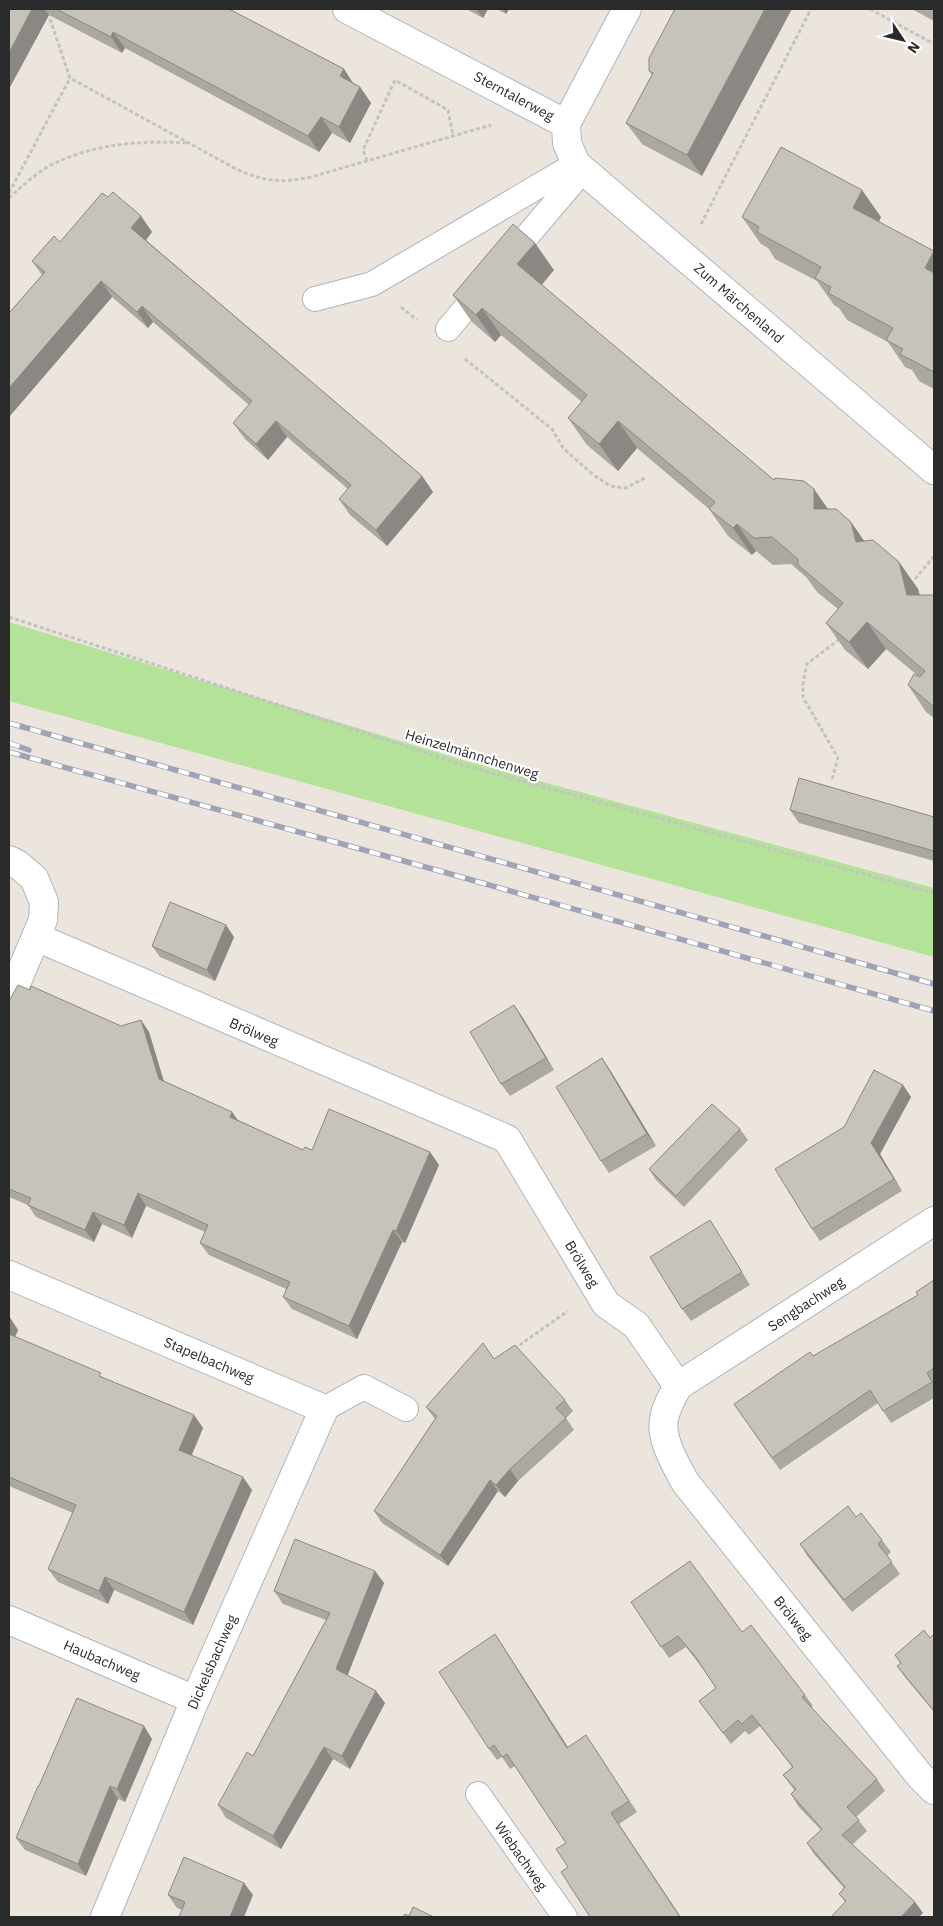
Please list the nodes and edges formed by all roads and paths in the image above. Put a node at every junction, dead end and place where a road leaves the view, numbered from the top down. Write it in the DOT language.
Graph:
graph roads {
  1 [pos="347,9"];
  2 [pos="627,9"];
  3 [pos="811,9"];
  4 [pos="870,9"];
  5 [pos="50,19"];
  6 [pos="934,44"];
  7 [pos="70,78"];
  8 [pos="555,117"];
  9 [pos="453,135"];
  10 [pos="189,143"];
  11 [pos="367,161"];
  12 [pos="579,167"];
  13 [pos="9,193"];
  14 [pos="9,198"];
  15 [pos="684,256"];
  16 [pos="372,284"];
  17 [pos="315,299"];
  18 [pos="423,325"];
  19 [pos="448,329"];
  20 [pos="461,356"];
  21 [pos="934,470"];
  22 [pos="644,478"];
  23 [pos="934,556"];
  24 [pos="915,580"];
  25 [pos="9,617"];
  26 [pos="844,635"];
  27 [pos="832,779"];
  28 [pos="9,860"];
  29 [pos="934,893"];
  30 [pos="36,937"];
  31 [pos="9,1000"];
  32 [pos="934,1221"];
  33 [pos="9,1274"];
  34 [pos="598,1291"];
  35 [pos="511,1350"];
  36 [pos="678,1386"];
  37 [pos="324,1409"];
  38 [pos="406,1409"];
  39 [pos="9,1620"];
  40 [pos="195,1700"];
  41 [pos="934,1790"];
  42 [pos="478,1794"];
  43 [pos="105,1917"];
  44 [pos="564,1917"];
  1 -- 8 [label="street, Sterntalerweg"];
  2 -- 8 [label="street, Sterntalerweg"];
  3 -- 15 [label="path"];
  4 -- 6 [label="path"];
  5 -- 7 [label="path"];
  7 -- 10 [label="path"];
  7 -- 13 [label="path"];
  8 -- 9 [label="path"];
  8 -- 12 [label="street, Zum Märchenland"];
  9 -- 11 [label="path"];
  9 -- 11 [label="path"];
  10 -- 11 [label="path"];
  10 -- 14 [label="path"];
  12 -- 15 [label="street, Zum Märchenland"];
  12 -- 16 [label="lane"];
  12 -- 19 [label="lane"];
  15 -- 21 [label="street, Zum Märchenland"];
  16 -- 17 [label="lane"];
  16 -- 18 [label="path"];
  20 -- 22 [label="path"];
  23 -- 24 [label="path"];
  25 -- 29 [label="path, Heinzelmännchenweg"];
  26 -- 27 [label="path"];
  28 -- 30 [label="street"];
  30 -- 31 [label="street"];
  30 -- 34 [label="street, Brölweg"];
  32 -- 36 [label="street, Sengbachweg"];
  33 -- 37 [label="street, Stapelbachweg"];
  34 -- 35 [label="path"];
  34 -- 36 [label="street, Brölweg"];
  36 -- 41 [label="street, Brölweg"];
  37 -- 38 [label="lane"];
  37 -- 40 [label="street, Dickelsbachweg"];
  39 -- 40 [label="street, Haubachweg"];
  40 -- 43 [label="street, Dickelsbachweg"];
  42 -- 44 [label="lane, Wiebachweg"];
}
